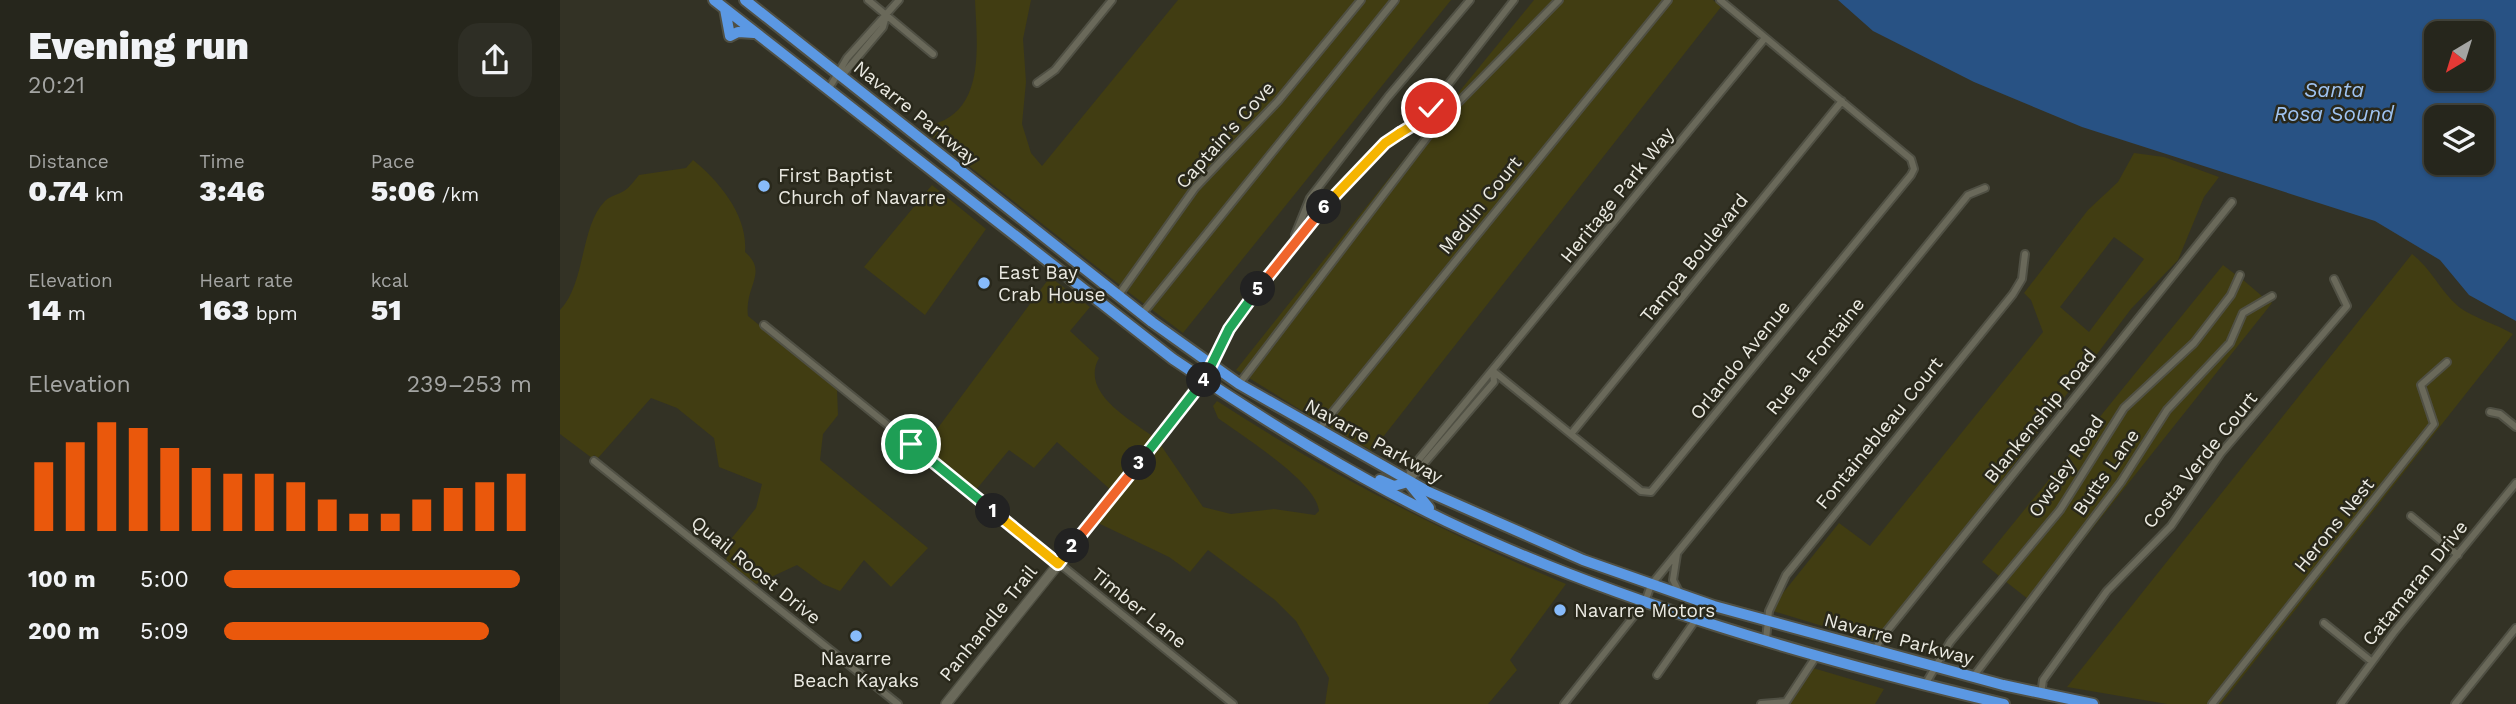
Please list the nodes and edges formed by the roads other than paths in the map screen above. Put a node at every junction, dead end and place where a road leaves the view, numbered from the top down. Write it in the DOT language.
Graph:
graph roads {
  1 [pos="713,0"];
  2 [pos="745,0"];
  3 [pos="868,0"];
  4 [pos="899,0"];
  5 [pos="1112,0"];
  6 [pos="1361,0"];
  7 [pos="1395,0"];
  8 [pos="1469,0"];
  9 [pos="1514,0"];
  10 [pos="1559,0"];
  11 [pos="1668,0"];
  12 [pos="1720,0"];
  13 [pos="725,9"];
  14 [pos="886,16"];
  15 [pos="755,33"];
  16 [pos="1765,38"];
  17 [pos="933,54"];
  18 [pos="839,74"];
  19 [pos="1037,83"];
  20 [pos="828,90"];
  21 [pos="1842,101"];
  22 [pos="1985,188"];
  23 [pos="2231,202"];
  24 [pos="1294,240"];
  25 [pos="2025,254"];
  26 [pos="2240,275"];
  27 [pos="2334,279"];
  28 [pos="1118,296"];
  29 [pos="2272,296"];
  30 [pos="1142,314"];
  31 [pos="764,325"];
  32 [pos="2446,362"];
  33 [pos="1212,365"];
  34 [pos="1493,371"];
  35 [pos="1204,380"];
  36 [pos="1239,384"];
  37 [pos="2490,412"];
  38 [pos="1257,414"];
  39 [pos="2516,427"];
  40 [pos="1318,431"];
  41 [pos="1571,434"];
  42 [pos="594,461"];
  43 [pos="1408,482"];
  44 [pos="2516,483"];
  45 [pos="2411,516"];
  46 [pos="1448,522"];
  47 [pos="1677,553"];
  48 [pos="2458,555"];
  49 [pos="1058,564"];
  50 [pos="1651,585"];
  51 [pos="1680,594"];
  52 [pos="1645,602"];
  53 [pos="1697,618"];
  54 [pos="1769,621"];
  55 [pos="2324,623"];
  56 [pos="2516,628"];
  57 [pos="1766,639"];
  58 [pos="1874,651"];
  59 [pos="1818,654"];
  60 [pos="2371,661"];
  61 [pos="1935,667"];
  62 [pos="1657,675"];
  63 [pos="1973,677"];
  64 [pos="1926,683"];
  65 [pos="2041,694"];
  66 [pos="898,704"];
  67 [pos="946,704"];
  68 [pos="1233,704"];
  69 [pos="1564,704"];
  70 [pos="1761,704"];
  71 [pos="2004,704"];
  72 [pos="2093,704"];
  73 [pos="2212,704"];
  74 [pos="2341,704"];
  75 [pos="2455,704"];
  1 -- 13 [label="highway, Navarre Parkway"];
  2 -- 18 [label="highway, Navarre Parkway"];
  3 -- 14 [label="street"];
  4 -- 14 [label="street"];
  5 -- 19 [label="street"];
  6 -- 28 [label="street, Captain's Cove"];
  7 -- 30 [label="street"];
  8 -- 24 [label="street"];
  9 -- 24 [label="street"];
  10 -- 36 [label="street"];
  11 -- 40 [label="street, Medlin Court"];
  12 -- 16 [label="street"];
  13 -- 15 [label="highway, Navarre Parkway"];
  13 -- 15 [label="highway"];
  14 -- 17 [label="street"];
  14 -- 18 [label="street"];
  15 -- 20 [label="highway, Navarre Parkway"];
  16 -- 21 [label="street"];
  16 -- 34 [label="street, Heritage Park Way"];
  18 -- 20 [label="street"];
  18 -- 28 [label="highway, Navarre Parkway"];
  20 -- 35 [label="highway, Navarre Parkway"];
  21 -- 41 [label="street, Tampa Boulevard"];
  21 -- 41 [label="street, Orlando Avenue"];
  22 -- 47 [label="street, Rue la Fontaine"];
  23 -- 58 [label="street, Blankenship Road"];
  24 -- 33 [label="street"];
  25 -- 54 [label="street, Fontainebleau Court"];
  26 -- 61 [label="street, Owsley Road"];
  27 -- 65 [label="street, Costa Verde Court"];
  28 -- 30 [label="highway, Navarre Parkway"];
  29 -- 63 [label="street, Butts Lane"];
  30 -- 33 [label="highway, Navarre Parkway"];
  31 -- 49 [label="street, Timber Lane"];
  32 -- 73 [label="street, Herons Nest"];
  33 -- 35 [label="street, Panhandle Trail"];
  33 -- 36 [label="highway, Navarre Parkway"];
  34 -- 41 [label="street, Orlando Avenue"];
  34 -- 43 [label="street, Heritage Park Way"];
  35 -- 38 [label="highway, Navarre Parkway"];
  35 -- 49 [label="street, Panhandle Trail"];
  36 -- 40 [label="highway, Navarre Parkway"];
  37 -- 39 [label="street"];
  38 -- 43 [label="highway"];
  38 -- 46 [label="highway, Navarre Parkway"];
  40 -- 43 [label="highway, Navarre Parkway"];
  42 -- 66 [label="street, Quail Roost Drive"];
  43 -- 46 [label="highway"];
  43 -- 50 [label="highway, Navarre Parkway"];
  44 -- 48 [label="street, Catamaran Drive"];
  45 -- 48 [label="street"];
  46 -- 52 [label="highway, Navarre Parkway"];
  47 -- 50 [label="street, Rue la Fontaine"];
  47 -- 51 [label="street"];
  48 -- 60 [label="street, Catamaran Drive"];
  49 -- 67 [label="street, Panhandle Trail"];
  49 -- 68 [label="street, Timber Lane"];
  50 -- 51 [label="highway, Navarre Parkway"];
  50 -- 52 [label="street, Rue la Fontaine"];
  51 -- 54 [label="highway, Navarre Parkway"];
  52 -- 53 [label="highway, Navarre Parkway"];
  52 -- 69 [label="street, Rue la Fontaine"];
  53 -- 57 [label="highway, Navarre Parkway"];
  53 -- 62 [label="street"];
  54 -- 57 [label="street, Fontainebleau Court"];
  54 -- 58 [label="highway, Navarre Parkway"];
  55 -- 60 [label="street"];
  56 -- 75 [label="street"];
  57 -- 59 [label="highway, Navarre Parkway"];
  58 -- 61 [label="highway, Navarre Parkway"];
  59 -- 64 [label="highway, Navarre Parkway"];
  59 -- 70 [label="street"];
  60 -- 74 [label="street, Catamaran Drive"];
  61 -- 63 [label="highway, Navarre Parkway"];
  61 -- 64 [label="street, Owsley Road"];
  63 -- 65 [label="highway, Navarre Parkway"];
  64 -- 71 [label="highway, Navarre Parkway"];
  65 -- 72 [label="highway, Navarre Parkway"];
}
